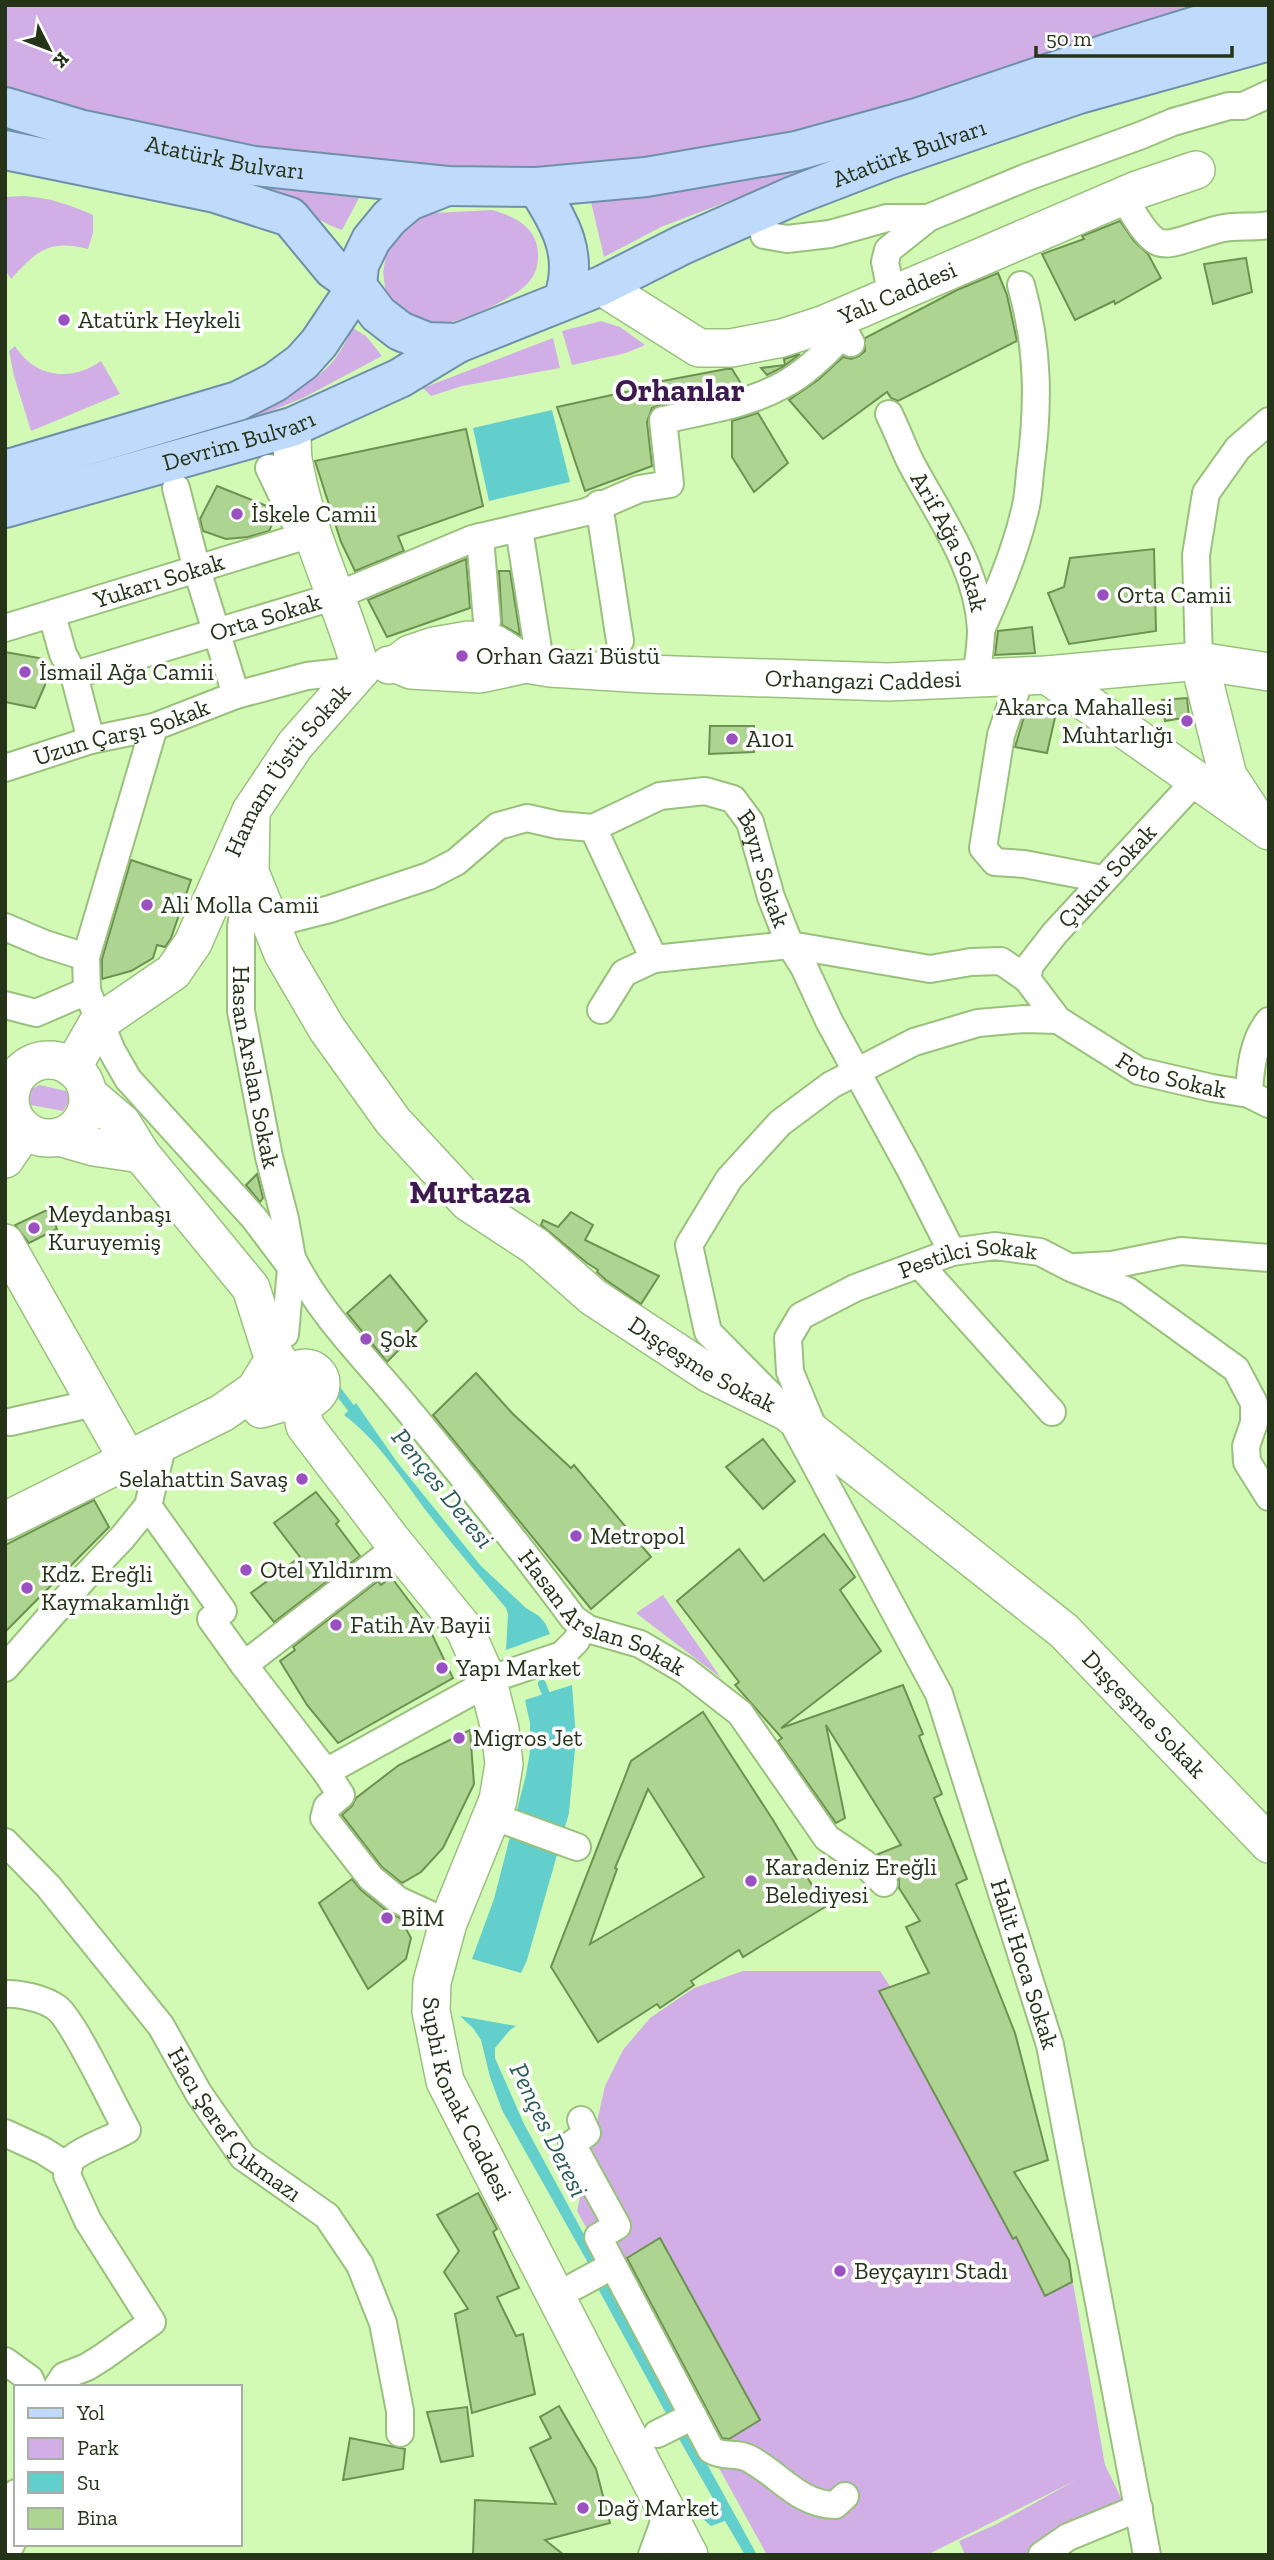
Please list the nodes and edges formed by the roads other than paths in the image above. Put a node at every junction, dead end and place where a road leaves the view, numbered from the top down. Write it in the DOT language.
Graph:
graph roads {
  1 [pos="1264,5"];
  2 [pos="1269,41"];
  3 [pos="1269,94"];
  4 [pos="5,107"];
  5 [pos="5,149"];
  6 [pos="1196,170"];
  7 [pos="447,186"];
  8 [pos="537,187"];
  9 [pos="1123,197"];
  10 [pos="928,218"];
  11 [pos="1269,225"];
  12 [pos="764,235"];
  13 [pos="889,282"];
  14 [pos="1021,285"];
  15 [pos="357,286"];
  16 [pos="601,286"];
  17 [pos="563,300"];
  18 [pos="848,337"];
  19 [pos="458,343"];
  20 [pos="889,414"];
  21 [pos="1269,421"];
  22 [pos="292,426"];
  23 [pos="1238,448"];
  24 [pos="1269,450"];
  25 [pos="269,468"];
  26 [pos="5,470"];
  27 [pos="176,488"];
  28 [pos="600,504"];
  29 [pos="5,508"];
  30 [pos="519,528"];
  31 [pos="306,535"];
  32 [pos="480,537"];
  33 [pos="197,570"];
  34 [pos="336,596"];
  35 [pos="52,615"];
  36 [pos="488,621"];
  37 [pos="5,628"];
  38 [pos="981,630"];
  39 [pos="217,634"];
  40 [pos="620,641"];
  41 [pos="533,659"];
  42 [pos="1199,661"];
  43 [pos="360,670"];
  44 [pos="1269,672"];
  45 [pos="74,675"];
  46 [pos="1034,676"];
  47 [pos="976,678"];
  48 [pos="236,695"];
  49 [pos="154,727"];
  50 [pos="91,740"];
  51 [pos="5,768"];
  52 [pos="1197,779"];
  53 [pos="251,811"];
  54 [pos="593,828"];
  55 [pos="1266,828"];
  56 [pos="250,872"];
  57 [pos="1103,879"];
  58 [pos="271,923"];
  59 [pos="5,927"];
  60 [pos="790,945"];
  61 [pos="86,957"];
  62 [pos="654,959"];
  63 [pos="1027,979"];
  64 [pos="5,1005"];
  65 [pos="601,1010"];
  66 [pos="100,1021"];
  67 [pos="1269,1021"];
  68 [pos="1069,1027"];
  69 [pos="18,1061"];
  70 [pos="857,1073"];
  71 [pos="80,1081"];
  72 [pos="1259,1099"];
  73 [pos="18,1123"];
  74 [pos="141,1154"];
  75 [pos="5,1243"];
  76 [pos="952,1252"];
  77 [pos="1269,1258"];
  78 [pos="292,1263"];
  79 [pos="920,1265"];
  80 [pos="1071,1268"];
  81 [pos="335,1324"];
  82 [pos="281,1331"];
  83 [pos="305,1392"];
  84 [pos="258,1399"];
  85 [pos="93,1403"];
  86 [pos="787,1412"];
  87 [pos="1052,1412"];
  88 [pos="10,1422"];
  89 [pos="817,1435"];
  90 [pos="163,1443"];
  91 [pos="128,1460"];
  92 [pos="1269,1497"];
  93 [pos="148,1506"];
  94 [pos="5,1521"];
  95 [pos="397,1547"];
  96 [pos="584,1626"];
  97 [pos="244,1665"];
  98 [pos="5,1668"];
  99 [pos="488,1682"];
  100 [pos="326,1772"];
  101 [pos="506,1821"];
  102 [pos="5,1842"];
  103 [pos="1269,1844"];
  104 [pos="578,1847"];
  105 [pos="884,1883"];
  106 [pos="448,1923"];
  107 [pos="5,1994"];
  108 [pos="581,2120"];
  109 [pos="5,2133"];
  110 [pos="69,2167"];
  111 [pos="612,2266"];
  112 [pos="575,2286"];
  113 [pos="5,2361"];
  114 [pos="32,2385"];
  115 [pos="58,2385"];
  116 [pos="693,2416"];
  117 [pos="400,2433"];
  118 [pos="657,2434"];
  119 [pos="845,2496"];
  120 [pos="14,2497"];
  121 [pos="1139,2508"];
  122 [pos="667,2514"];
  123 [pos="5,2515"];
  124 [pos="14,2538"];
  125 [pos="6,2555"];
  126 [pos="652,2555"];
  127 [pos="689,2555"];
  128 [pos="1042,2555"];
  129 [pos="1147,2555"];
  1 -- 8 [label="main road, Atatürk Bulvarı"];
  2 -- 16 [label="main road, Atatürk Bulvarı"];
  3 -- 10 [label="street"];
  4 -- 7 [label="main road, Atatürk Bulvarı"];
  5 -- 15 [label="main road, Atatürk Bulvarı"];
  6 -- 9 [label="street, Yalı Caddesi"];
  7 -- 8 [label="main road, Atatürk Bulvarı"];
  7 -- 15 [label="main road, Atatürk Bulvarı"];
  8 -- 17 [label="main road"];
  9 -- 11 [label="street"];
  9 -- 16 [label="street, Yalı Caddesi"];
  10 -- 12 [label="street"];
  10 -- 13 [label="street"];
  14 -- 38 [label="street"];
  15 -- 19 [label="main road, Atatürk Bulvarı"];
  15 -- 26 [label="main road, Devrim Bulvarı"];
  16 -- 17 [label="main road, Atatürk Bulvarı"];
  17 -- 19 [label="main road, Atatürk Bulvarı"];
  18 -- 28 [label="street, Orta Sokak"];
  19 -- 22 [label="main road, Devrim Bulvarı"];
  20 -- 38 [label="street, Arif Ağa Sokak"];
  21 -- 23 [label="street"];
  22 -- 29 [label="main road, Devrim Bulvarı"];
  22 -- 31 [label="street"];
  23 -- 24 [label="street"];
  23 -- 42 [label="street"];
  25 -- 31 [label="street"];
  27 -- 33 [label="street"];
  28 -- 30 [label="street, Orta Sokak"];
  28 -- 40 [label="street"];
  30 -- 32 [label="street, Orta Sokak"];
  30 -- 41 [label="street"];
  31 -- 33 [label="street, Yukarı Sokak"];
  31 -- 34 [label="street"];
  32 -- 34 [label="street, Orta Sokak"];
  32 -- 36 [label="street"];
  33 -- 35 [label="street, Yukarı Sokak"];
  33 -- 39 [label="street"];
  34 -- 39 [label="street, Orta Sokak"];
  34 -- 43 [label="street"];
  35 -- 37 [label="street, Yukarı Sokak"];
  35 -- 45 [label="street"];
  38 -- 47 [label="street, Arif Ağa Sokak"];
  39 -- 45 [label="street, Orta Sokak"];
  39 -- 48 [label="street"];
  41 -- 43 [label="street, Orhangazi Caddesi"];
  41 -- 47 [label="street, Orhangazi Caddesi"];
  42 -- 44 [label="street, Orhangazi Caddesi"];
  42 -- 46 [label="street, Orhangazi Caddesi"];
  42 -- 55 [label="street"];
  43 -- 48 [label="street, Uzun Çarşı Sokak"];
  43 -- 53 [label="street, Hamam Üstü Sokak"];
  45 -- 50 [label="street"];
  46 -- 47 [label="street, Orhangazi Caddesi"];
  46 -- 52 [label="street"];
  46 -- 57 [label="street"];
  48 -- 49 [label="street, Uzun Çarşı Sokak"];
  49 -- 50 [label="street, Uzun Çarşı Sokak"];
  49 -- 61 [label="street"];
  50 -- 51 [label="street, Uzun Çarşı Sokak"];
  52 -- 55 [label="street"];
  52 -- 57 [label="street, Çukur Sokak"];
  53 -- 56 [label="street, Dışçeşme Sokak"];
  53 -- 66 [label="street, Hamam Üstü Sokak"];
  54 -- 58 [label="street"];
  54 -- 60 [label="street, Bayır Sokak"];
  54 -- 62 [label="street"];
  56 -- 58 [label="street, Dışçeşme Sokak"];
  56 -- 78 [label="street, Hasan Arslan Sokak"];
  57 -- 63 [label="street, Çukur Sokak"];
  58 -- 86 [label="street, Dışçeşme Sokak"];
  59 -- 61 [label="street"];
  60 -- 62 [label="street"];
  60 -- 63 [label="street"];
  60 -- 70 [label="street, Bayır Sokak"];
  61 -- 66 [label="street"];
  62 -- 65 [label="street"];
  63 -- 68 [label="street"];
  64 -- 66 [label="street"];
  66 -- 71 [label="street, Hamam Üstü Sokak"];
  66 -- 78 [label="street, Hasan Arslan Sokak"];
  67 -- 72 [label="street"];
  68 -- 70 [label="street, Halit Hoca Sokak"];
  68 -- 72 [label="street, Foto Sokak"];
  69 -- 71 [label="street"];
  69 -- 73 [label="street"];
  70 -- 76 [label="street, Bayır Sokak"];
  70 -- 86 [label="street, Halit Hoca Sokak"];
  71 -- 73 [label="street"];
  71 -- 74 [label="street, Suphi Konak Caddesi"];
  73 -- 74 [label="street"];
  74 -- 82 [label="street, Suphi Konak Caddesi"];
  75 -- 85 [label="street"];
  76 -- 79 [label="street, Pestilci Sokak"];
  76 -- 80 [label="street, Pestilci Sokak"];
  77 -- 80 [label="street, Pestilci Sokak"];
  78 -- 81 [label="street, Hasan Arslan Sokak"];
  78 -- 82 [label="street, Hasan Arslan Sokak"];
  79 -- 87 [label="street"];
  79 -- 89 [label="street, Pestilci Sokak"];
  80 -- 92 [label="street"];
  81 -- 82 [label="street"];
  81 -- 96 [label="street, Hasan Arslan Sokak"];
  82 -- 83 [label="street, Suphi Konak Caddesi"];
  82 -- 84 [label="street"];
  83 -- 84 [label="street"];
  83 -- 95 [label="street, Suphi Konak Caddesi"];
  84 -- 90 [label="street"];
  85 -- 88 [label="street"];
  85 -- 91 [label="street"];
  86 -- 89 [label="street, Dışçeşme Sokak"];
  86 -- 121 [label="street, Halit Hoca Sokak"];
  89 -- 103 [label="street, Dışçeşme Sokak"];
  90 -- 91 [label="street"];
  90 -- 93 [label="street"];
  91 -- 94 [label="street"];
  93 -- 97 [label="street"];
  93 -- 98 [label="street"];
  95 -- 97 [label="street"];
  95 -- 99 [label="street, Suphi Konak Caddesi"];
  96 -- 99 [label="street"];
  96 -- 105 [label="street, Hasan Arslan Sokak"];
  97 -- 100 [label="street"];
  99 -- 100 [label="street"];
  99 -- 106 [label="street, Suphi Konak Caddesi"];
  100 -- 106 [label="street"];
  101 -- 104 [label="street"];
  102 -- 117 [label="street, Hacı Şeref Çıkmazı"];
  106 -- 122 [label="street, Suphi Konak Caddesi"];
  107 -- 110 [label="street"];
  108 -- 111 [label="street"];
  109 -- 110 [label="street"];
  110 -- 115 [label="street"];
  111 -- 112 [label="street"];
  111 -- 116 [label="street"];
  113 -- 114 [label="street"];
  116 -- 118 [label="street"];
  116 -- 119 [label="street"];
  120 -- 123 [label="street"];
  121 -- 128 [label="street"];
  121 -- 129 [label="street, Halit Hoca Sokak"];
  122 -- 126 [label="street"];
  122 -- 127 [label="street, Suphi Konak Caddesi"];
  124 -- 125 [label="street"];
}
